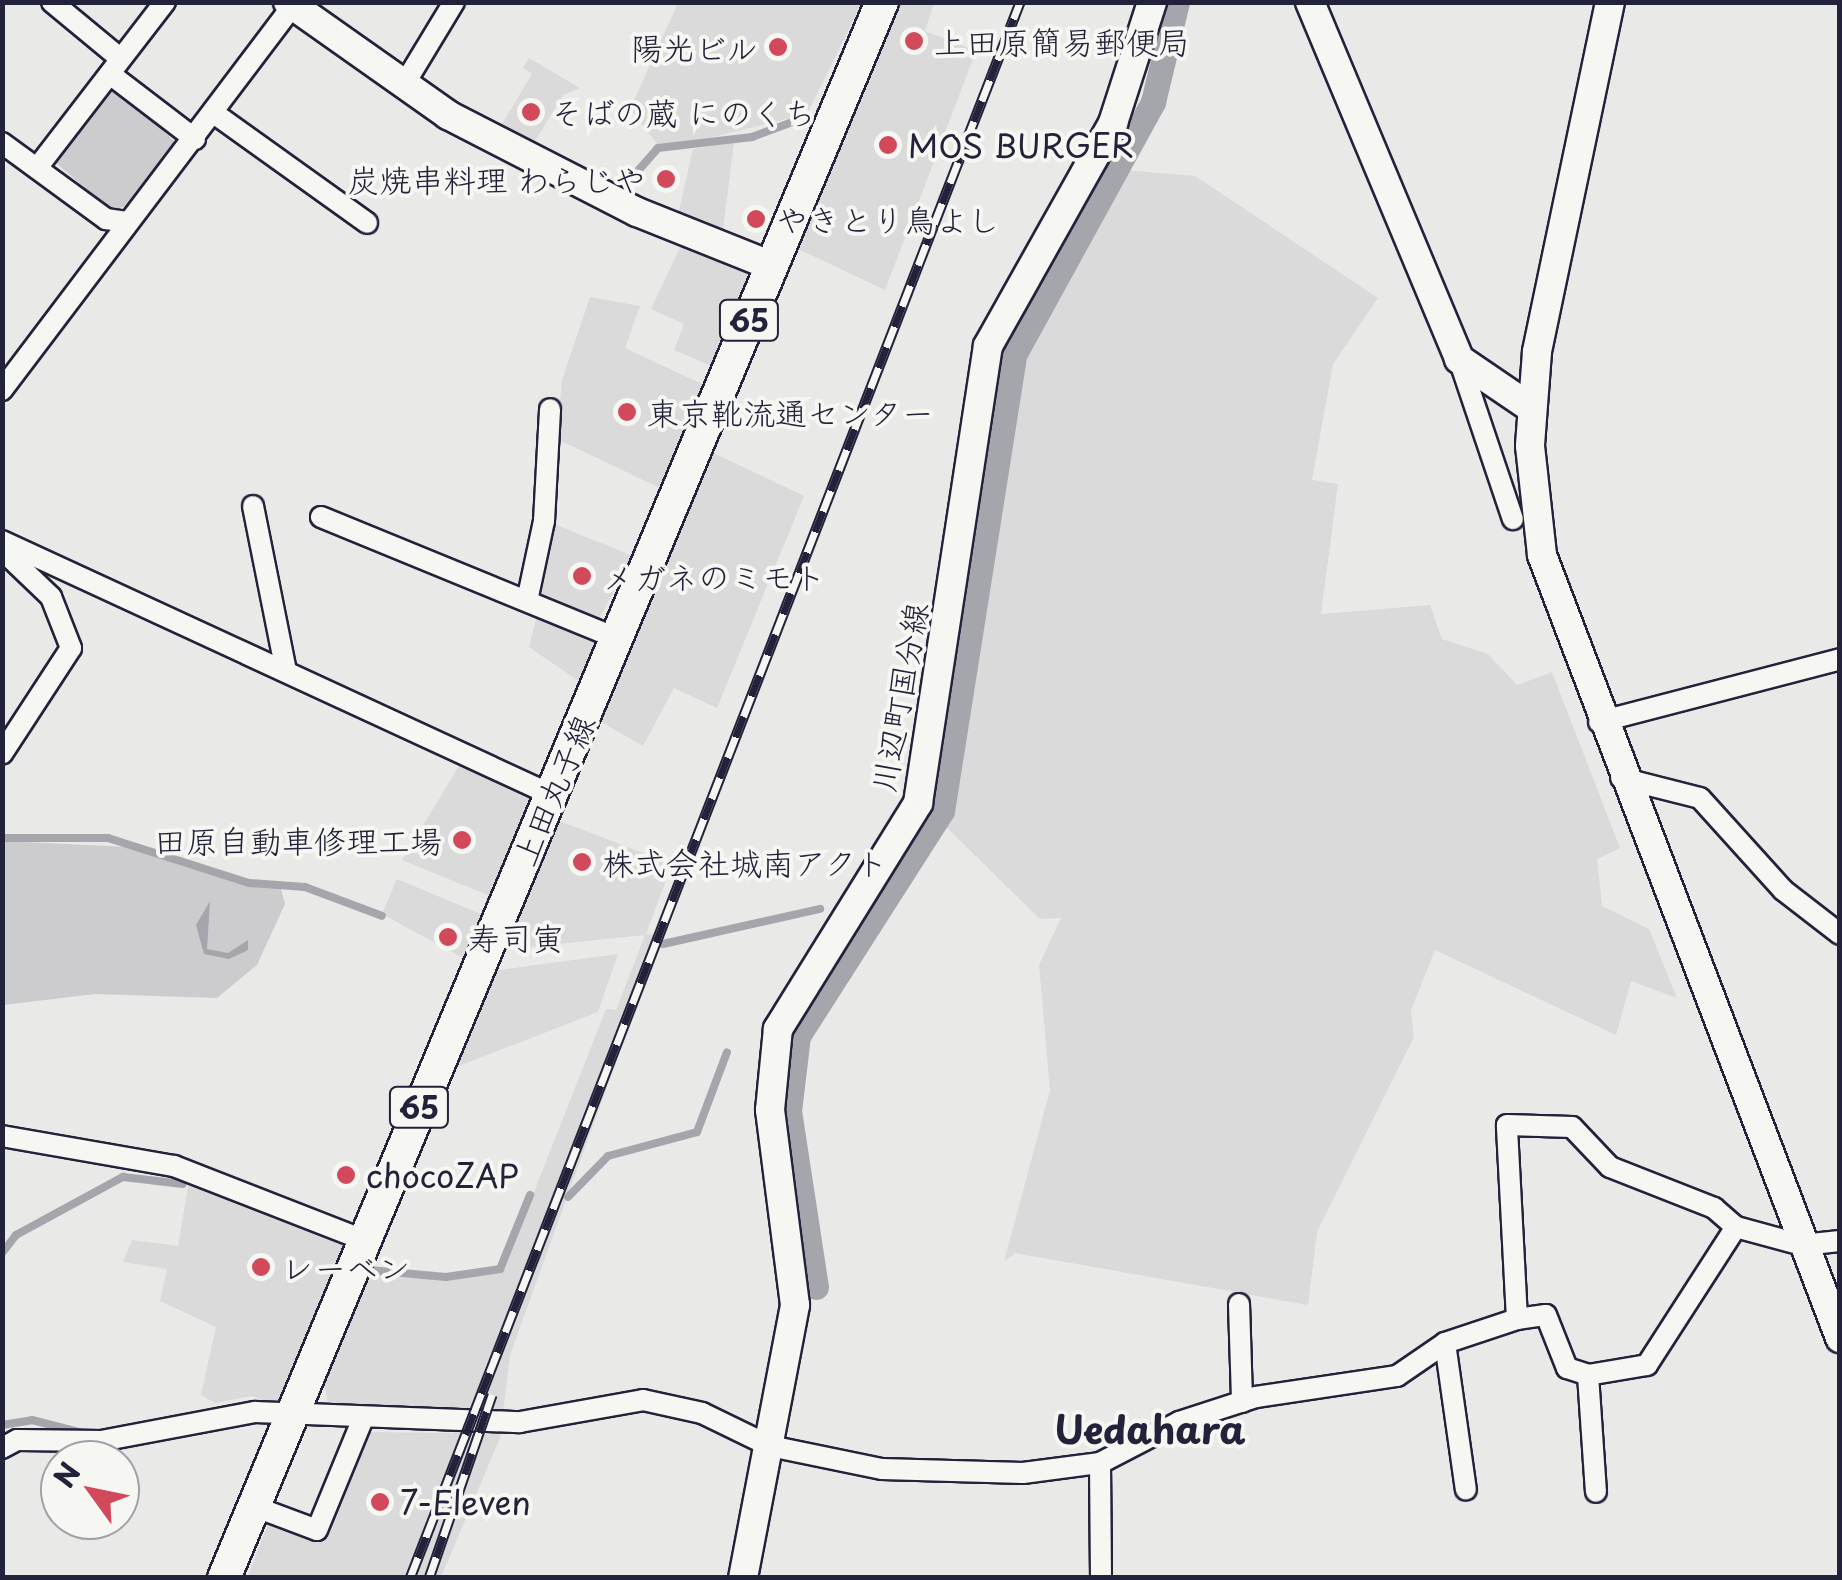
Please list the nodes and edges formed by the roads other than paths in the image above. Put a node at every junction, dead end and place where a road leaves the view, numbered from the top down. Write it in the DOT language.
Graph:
graph roads {
  1 [pos="52,2"];
  2 [pos="165,2"];
  3 [pos="454,2"];
  4 [pos="882,2"];
  5 [pos="1152,2"];
  6 [pos="1310,2"];
  7 [pos="1610,2"];
  8 [pos="292,4"];
  9 [pos="115,66"];
  10 [pos="405,83"];
  11 [pos="215,114"];
  12 [pos="194,138"];
  13 [pos="2,143"];
  14 [pos="37,168"];
  15 [pos="127,222"];
  16 [pos="367,224"];
  17 [pos="772,266"];
  18 [pos="1459,359"];
  19 [pos="2,390"];
  20 [pos="1531,408"];
  21 [pos="550,409"];
  22 [pos="253,506"];
  23 [pos="322,517"];
  24 [pos="1513,519"];
  25 [pos="2,541"];
  26 [pos="2,550"];
  27 [pos="527,601"];
  28 [pos="616,638"];
  29 [pos="1840,659"];
  30 [pos="286,671"];
  31 [pos="1599,722"];
  32 [pos="2,754"];
  33 [pos="1621,778"];
  34 [pos="552,796"];
  35 [pos="1840,934"];
  36 [pos="2,1136"];
  37 [pos="1736,1227"];
  38 [pos="366,1241"];
  39 [pos="1840,1242"];
  40 [pos="1802,1245"];
  41 [pos="1238,1304"];
  42 [pos="1516,1319"];
  43 [pos="1840,1338"];
  44 [pos="1445,1343"];
  45 [pos="1588,1375"];
  46 [pos="1242,1402"];
  47 [pos="289,1418"];
  48 [pos="362,1421"];
  49 [pos="770,1446"];
  50 [pos="2,1448"];
  51 [pos="1100,1464"];
  52 [pos="1466,1490"];
  53 [pos="1596,1492"];
  54 [pos="253,1506"];
  55 [pos="224,1578"];
  56 [pos="743,1578"];
  57 [pos="1101,1578"];
  1 -- 9 [label="street"];
  2 -- 9 [label="street"];
  3 -- 10 [label="street"];
  4 -- 17 [label="main road, 上田丸子線 / 65"];
  5 -- 49 [label="street, 川辺町国分線"];
  6 -- 18 [label="street"];
  7 -- 20 [label="street"];
  8 -- 10 [label="street"];
  8 -- 11 [label="street"];
  9 -- 12 [label="street"];
  9 -- 14 [label="street"];
  10 -- 17 [label="street"];
  11 -- 12 [label="street"];
  11 -- 16 [label="street"];
  12 -- 15 [label="street"];
  13 -- 14 [label="street"];
  14 -- 15 [label="street"];
  15 -- 19 [label="street"];
  17 -- 28 [label="main road, 上田丸子線 / 65"];
  18 -- 20 [label="street"];
  18 -- 24 [label="street"];
  20 -- 31 [label="street"];
  21 -- 27 [label="street"];
  22 -- 30 [label="street"];
  23 -- 27 [label="street"];
  25 -- 30 [label="street"];
  26 -- 32 [label="street"];
  27 -- 28 [label="street"];
  28 -- 34 [label="main road, 上田丸子線 / 65"];
  29 -- 31 [label="street"];
  30 -- 34 [label="street"];
  31 -- 33 [label="street"];
  33 -- 35 [label="street"];
  33 -- 40 [label="street"];
  34 -- 38 [label="main road, 上田丸子線 / 65"];
  36 -- 38 [label="street"];
  37 -- 40 [label="street"];
  37 -- 42 [label="street"];
  37 -- 45 [label="street"];
  38 -- 47 [label="main road, 上田丸子線 / 65"];
  39 -- 40 [label="street"];
  40 -- 43 [label="street"];
  41 -- 46 [label="street"];
  42 -- 44 [label="street"];
  42 -- 45 [label="street"];
  44 -- 46 [label="street"];
  44 -- 52 [label="street"];
  45 -- 53 [label="street"];
  46 -- 51 [label="street"];
  47 -- 48 [label="street"];
  47 -- 50 [label="street"];
  47 -- 54 [label="main road, 上田丸子線 / 65"];
  48 -- 49 [label="street"];
  48 -- 54 [label="street"];
  49 -- 51 [label="street"];
  49 -- 56 [label="street, 川辺町国分線"];
  51 -- 57 [label="street"];
  54 -- 55 [label="main road, 上田丸子線 / 65"];
}
